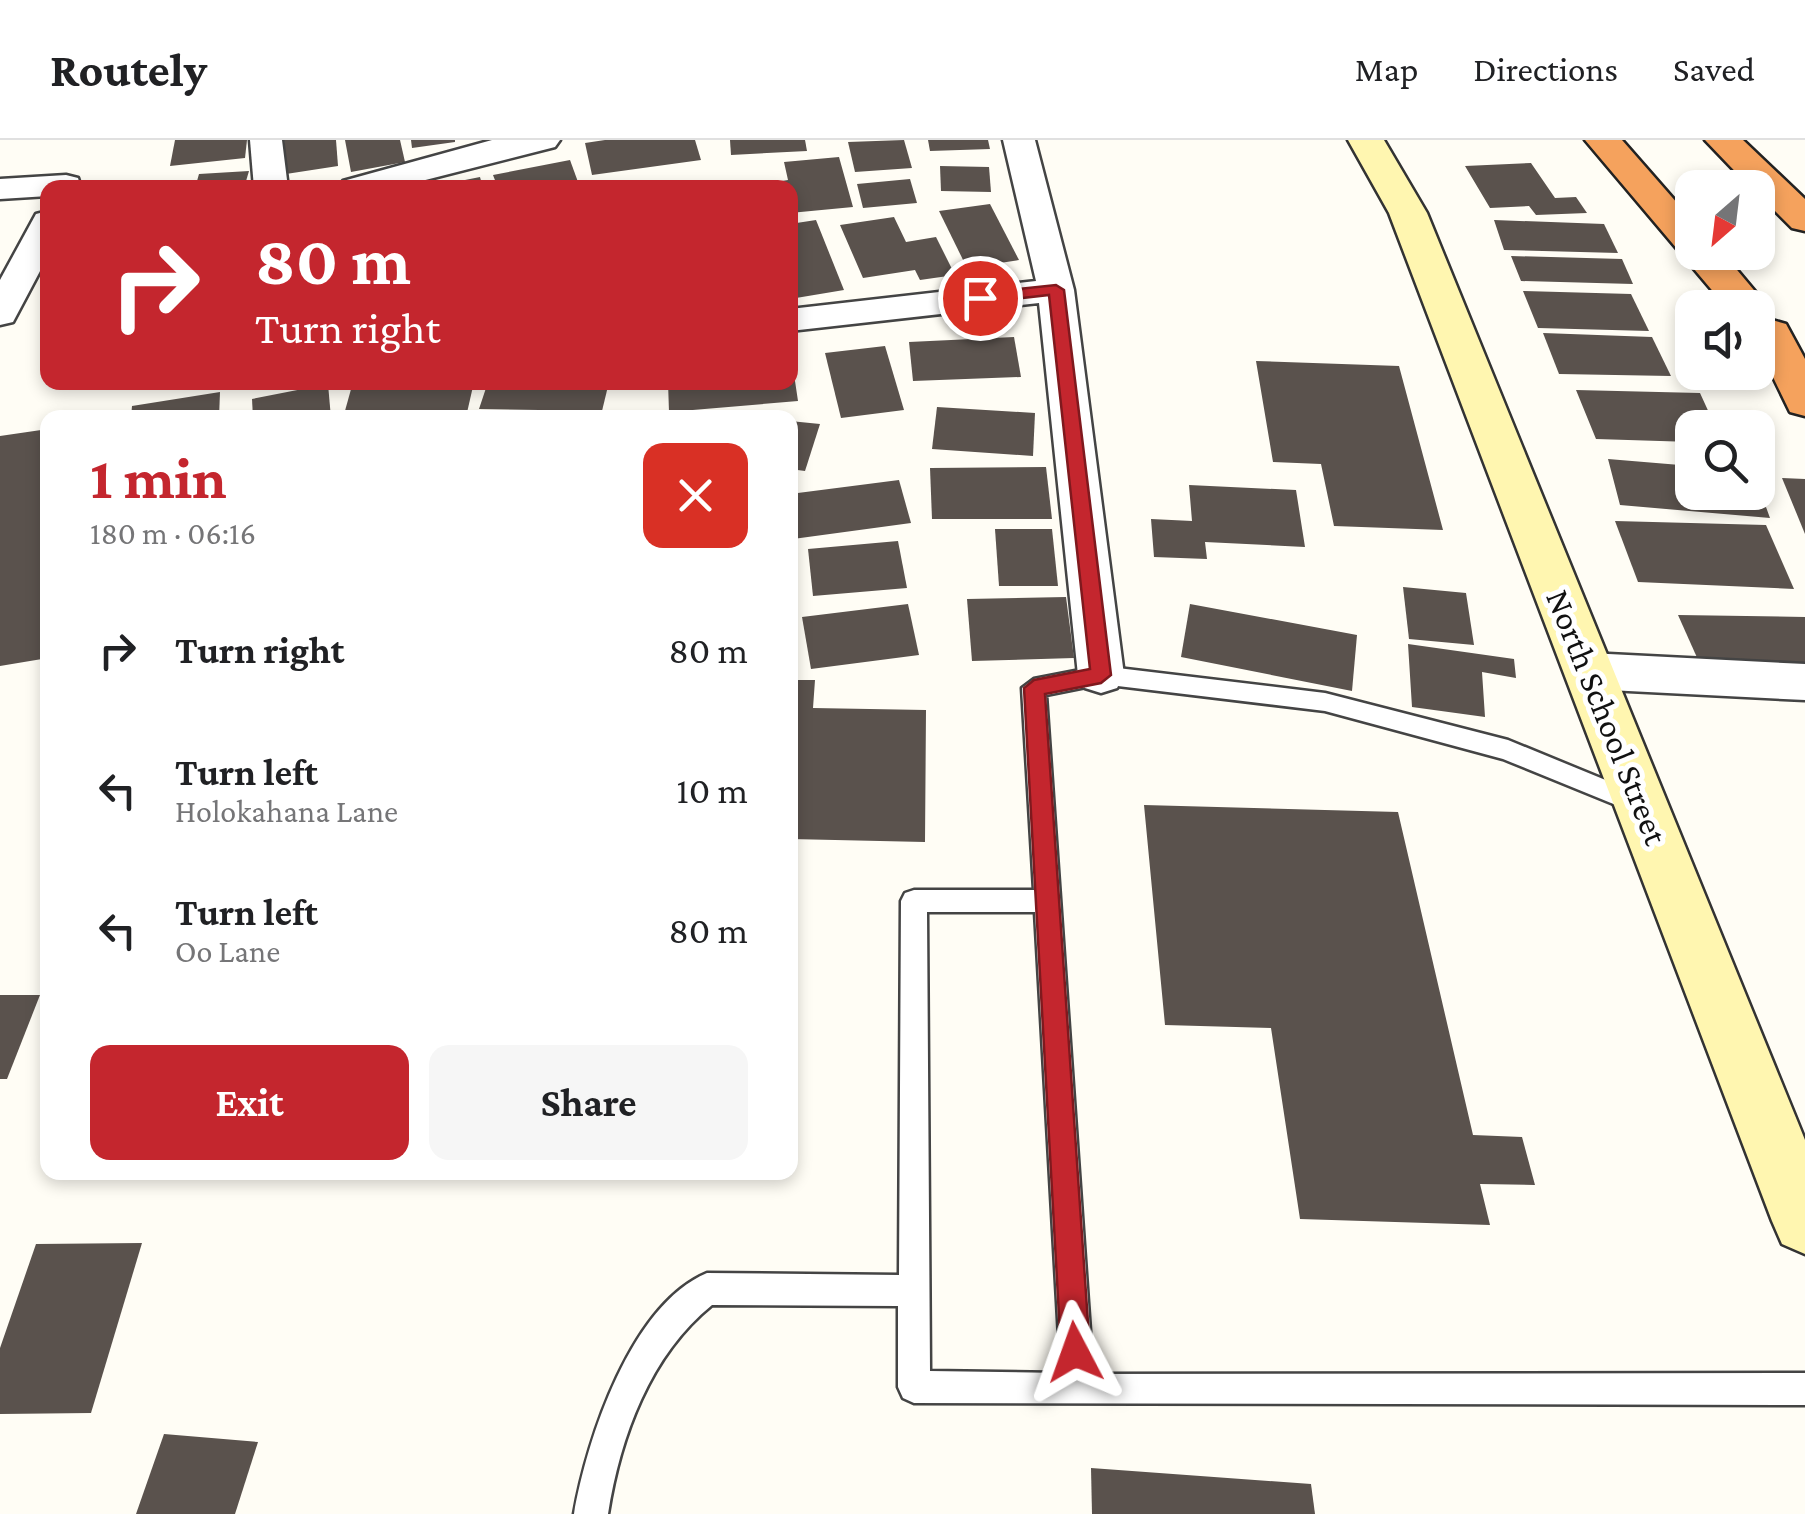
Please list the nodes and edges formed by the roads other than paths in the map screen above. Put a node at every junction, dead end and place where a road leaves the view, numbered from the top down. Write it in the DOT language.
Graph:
graph roads {
  1 [pos="266,140"];
  2 [pos="544,140"];
  3 [pos="1019,140"];
  4 [pos="1366,140"];
  5 [pos="1393,140"];
  6 [pos="1604,140"];
  7 [pos="1724,140"];
  8 [pos="493,144"];
  9 [pos="269,180"];
  10 [pos="380,180"];
  11 [pos="40,187"];
  12 [pos="0,189"];
  13 [pos="1408,213"];
  14 [pos="1805,220"];
  15 [pos="1675,223"];
  16 [pos="40,236"];
  17 [pos="1716,270"];
  18 [pos="1056,290"];
  19 [pos="1734,290"];
  20 [pos="0,314"];
  21 [pos="798,319"];
  22 [pos="1775,332"];
  23 [pos="1775,347"];
  24 [pos="1805,358"];
  25 [pos="1805,402"];
  26 [pos="1589,671"];
  27 [pos="1101,675"];
  28 [pos="1805,682"];
  29 [pos="1643,806"];
  30 [pos="1047,900"];
  31 [pos="1805,1221"];
  32 [pos="914,1291"];
  33 [pos="1805,1389"];
  34 [pos="1078,1390"];
  35 [pos="591,1514"];
  1 -- 9 [label="street"];
  2 -- 8 [label="street"];
  3 -- 18 [label="street"];
  4 -- 13 [label="main road, North School Street"];
  5 -- 13 [label="main road, North School Street"];
  6 -- 15 [label="highway"];
  7 -- 14 [label="highway"];
  8 -- 10 [label="street"];
  11 -- 12 [label="street"];
  13 -- 26 [label="main road, North School Street"];
  16 -- 20 [label="street"];
  17 -- 19 [label="highway"];
  18 -- 21 [label="street"];
  18 -- 27 [label="street"];
  22 -- 24 [label="highway"];
  23 -- 25 [label="highway"];
  26 -- 28 [label="street"];
  26 -- 29 [label="main road, North School Street"];
  27 -- 29 [label="lane"];
  27 -- 30 [label="lane"];
  29 -- 31 [label="main road, North School Street"];
  30 -- 32 [label="lane"];
  30 -- 34 [label="lane"];
  32 -- 34 [label="lane"];
  32 -- 35 [label="lane"];
  33 -- 34 [label="lane"];
}
